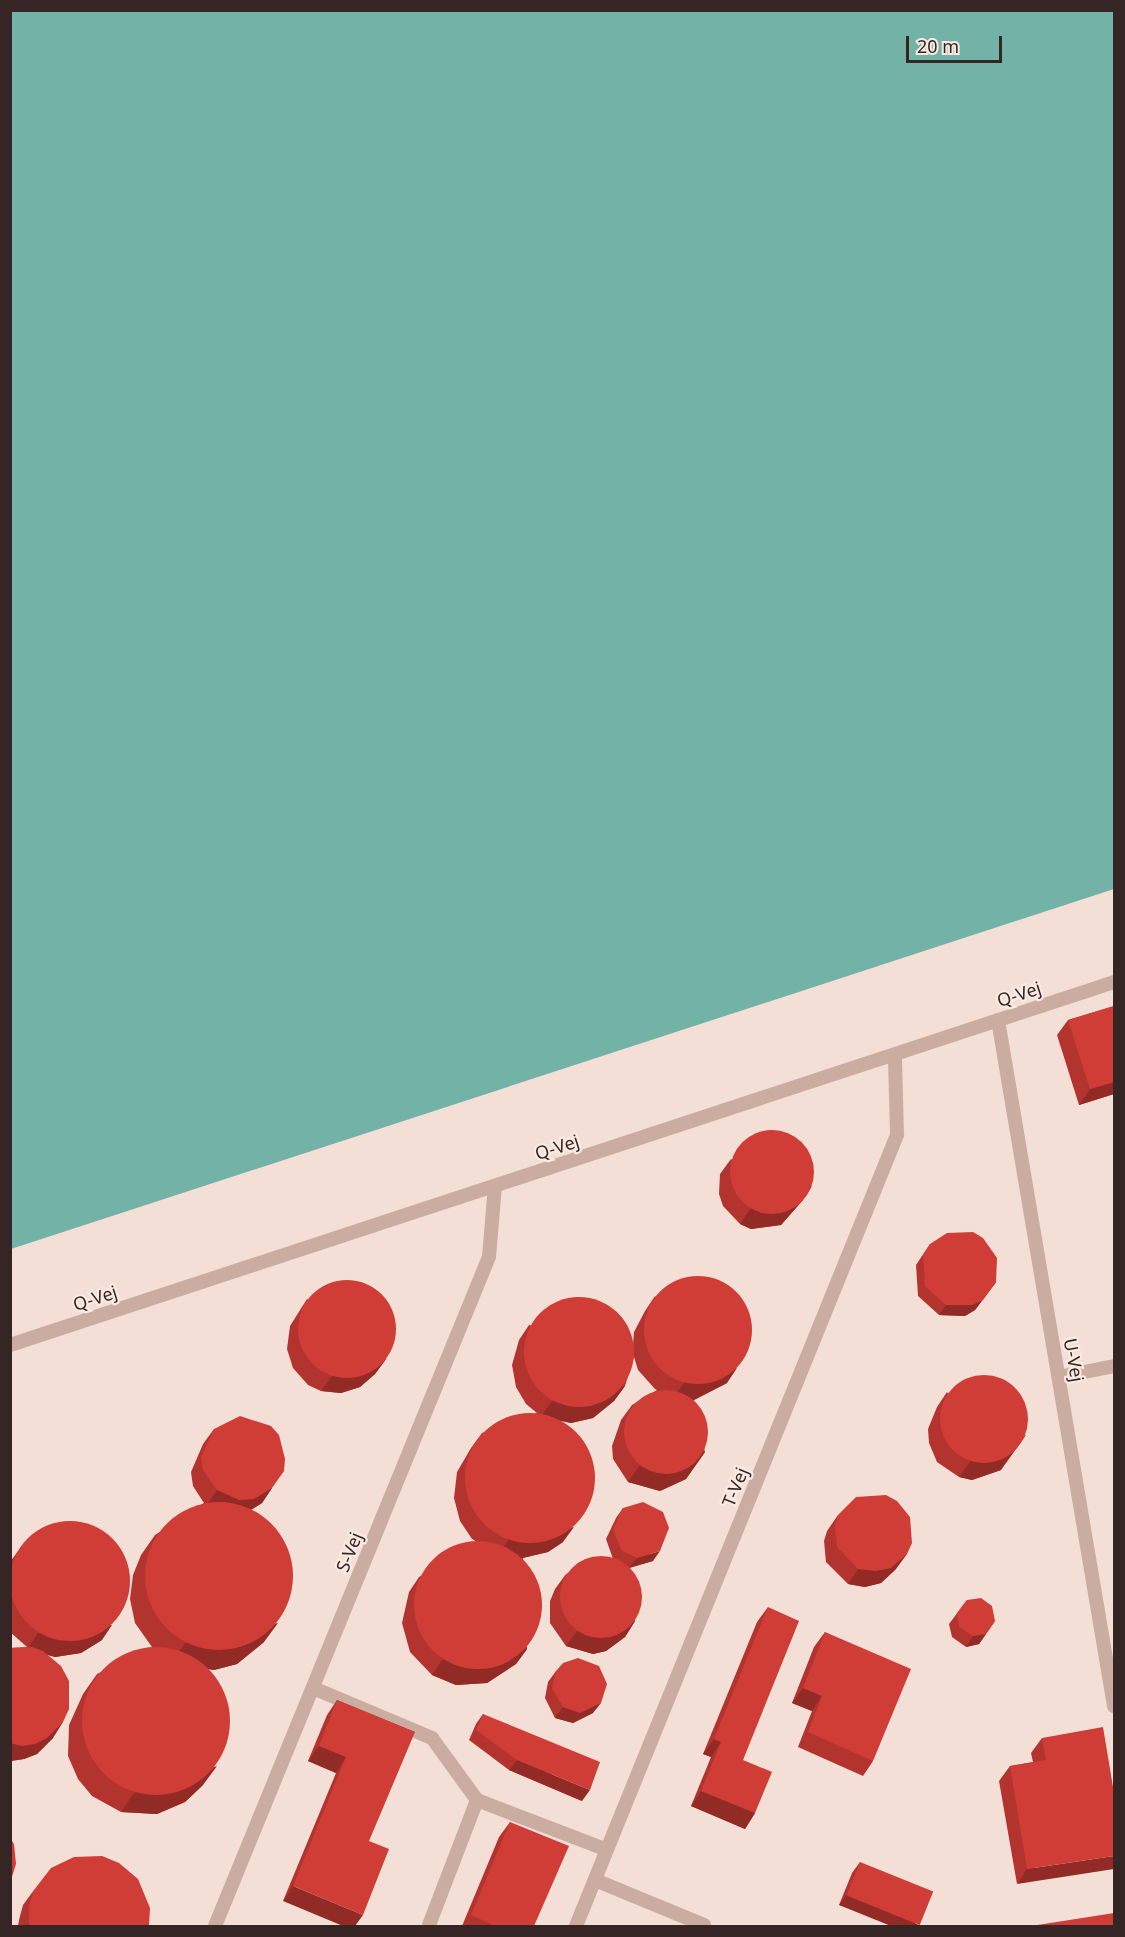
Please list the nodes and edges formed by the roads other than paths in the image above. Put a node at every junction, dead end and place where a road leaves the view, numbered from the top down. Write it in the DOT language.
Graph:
graph roads {
  1 [pos="1114,982"];
  2 [pos="998,1020"];
  3 [pos="895,1056"];
  4 [pos="495,1186"];
  5 [pos="10,1345"];
  6 [pos="1114,1366"];
  7 [pos="1059,1377"];
  8 [pos="313,1688"];
  9 [pos="1114,1706"];
  10 [pos="477,1800"];
  11 [pos="607,1850"];
  12 [pos="595,1880"];
  13 [pos="429,1925"];
  14 [pos="704,1925"];
  15 [pos="215,1926"];
  16 [pos="576,1926"];
  1 -- 2 [label="lane, Q-Vej"];
  2 -- 3 [label="lane, Q-Vej"];
  2 -- 7 [label="lane, U-Vej"];
  3 -- 4 [label="lane, Q-Vej"];
  3 -- 11 [label="lane, T-Vej"];
  4 -- 5 [label="lane, Q-Vej"];
  4 -- 8 [label="lane, S-Vej"];
  6 -- 7 [label="lane"];
  7 -- 9 [label="lane, U-Vej"];
  8 -- 10 [label="lane"];
  8 -- 15 [label="lane, S-Vej"];
  10 -- 11 [label="lane"];
  10 -- 13 [label="lane"];
  11 -- 12 [label="lane, T-Vej"];
  12 -- 14 [label="lane"];
  12 -- 16 [label="lane, T-Vej"];
}
